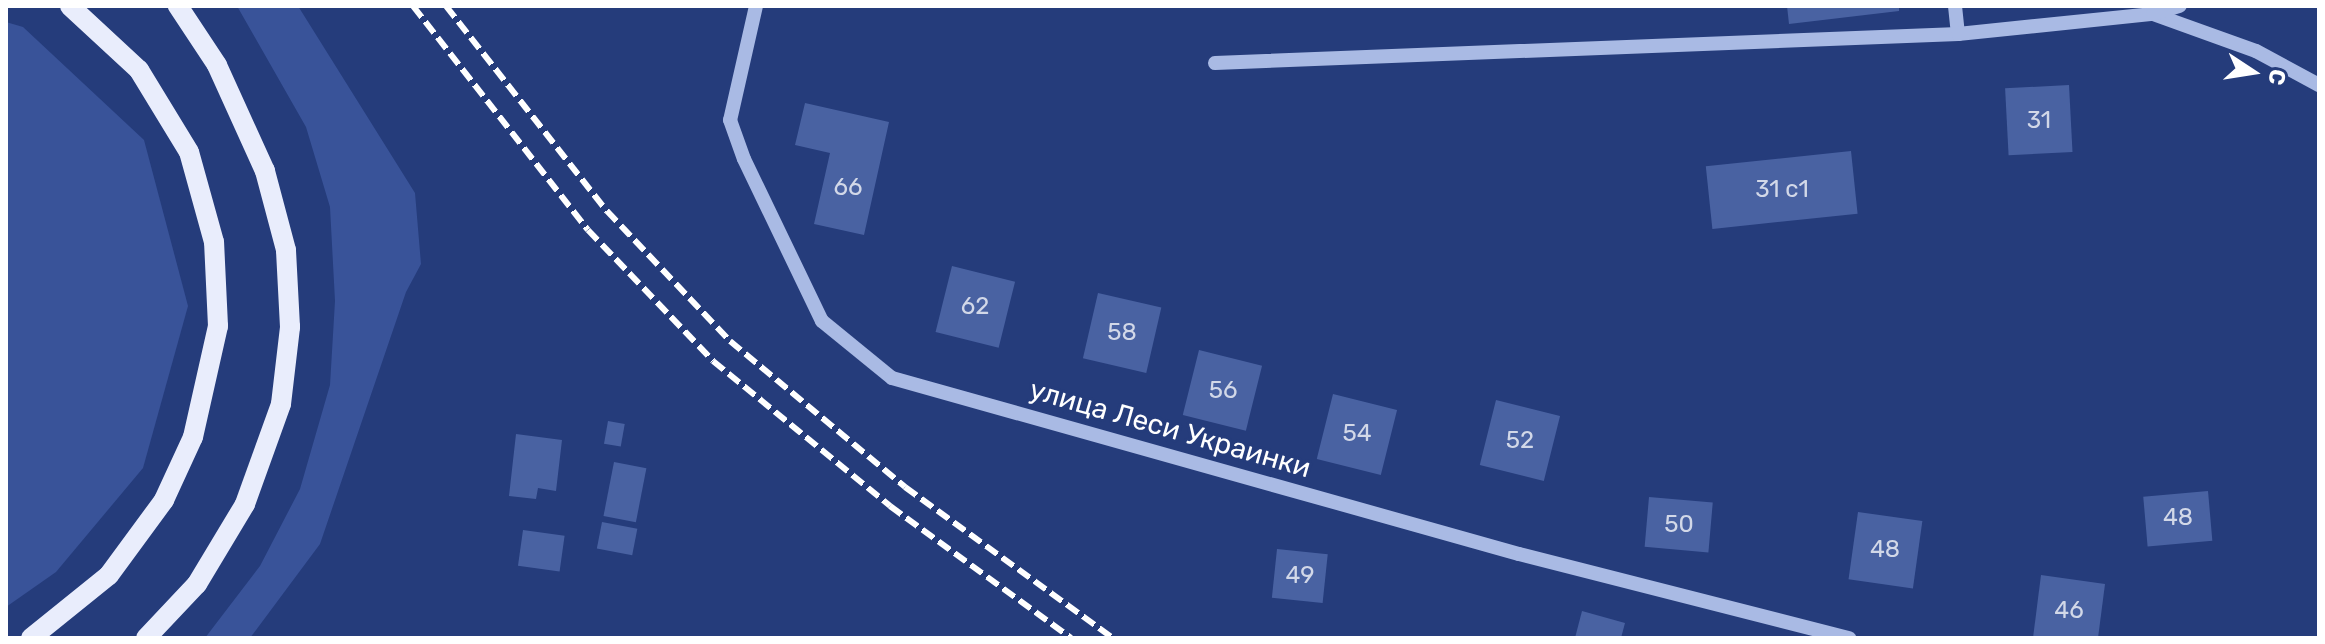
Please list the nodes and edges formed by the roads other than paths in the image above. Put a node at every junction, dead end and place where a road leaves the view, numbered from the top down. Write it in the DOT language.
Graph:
graph roads {
  1 [pos="70,6"];
  2 [pos="178,6"];
  3 [pos="756,6"];
  4 [pos="1955,6"];
  5 [pos="2180,6"];
  6 [pos="2153,14"];
  7 [pos="1958,34"];
  8 [pos="1215,63"];
  9 [pos="2319,85"];
  10 [pos="31,638"];
  11 [pos="146,638"];
  12 [pos="1849,638"];
  1 -- 10 [label="main road"];
  2 -- 11 [label="main road"];
  3 -- 12 [label="street, улица Леси Украинки"];
  4 -- 7 [label="street"];
  5 -- 6 [label="street"];
  6 -- 7 [label="street"];
  6 -- 9 [label="street"];
  7 -- 8 [label="street"];
}
